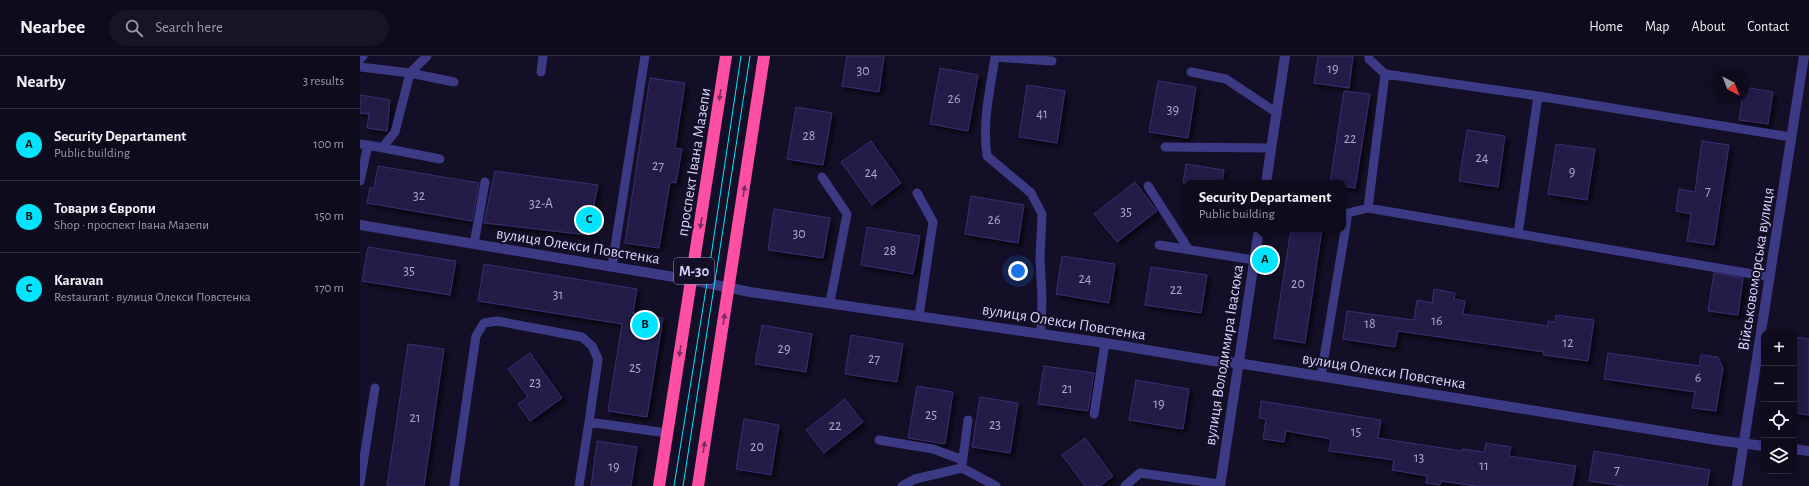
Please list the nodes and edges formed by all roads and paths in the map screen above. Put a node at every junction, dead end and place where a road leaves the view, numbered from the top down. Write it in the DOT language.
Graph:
graph roads {
  1 [pos="363,56"];
  2 [pos="427,56"];
  3 [pos="543,56"];
  4 [pos="645,56"];
  5 [pos="726,56"];
  6 [pos="764,56"];
  7 [pos="1285,56"];
  8 [pos="1369,56"];
  9 [pos="1804,56"];
  10 [pos="360,59"];
  11 [pos="1052,60"];
  12 [pos="360,67"];
  13 [pos="541,72"];
  14 [pos="1191,72"];
  15 [pos="410,73"];
  16 [pos="1385,74"];
  17 [pos="454,82"];
  18 [pos="1538,96"];
  19 [pos="1277,113"];
  20 [pos="1792,137"];
  21 [pos="364,144"];
  22 [pos="1165,147"];
  23 [pos="382,148"];
  24 [pos="1271,148"];
  25 [pos="440,159"];
  26 [pos="822,177"];
  27 [pos="1266,180"];
  28 [pos="360,181"];
  29 [pos="485,182"];
  30 [pos="1148,186"];
  31 [pos="916,193"];
  32 [pos="1368,208"];
  33 [pos="1346,225"];
  34 [pos="360,226"];
  35 [pos="1259,232"];
  36 [pos="1345,232"];
  37 [pos="1518,234"];
  38 [pos="474,244"];
  39 [pos="1159,245"];
  40 [pos="1190,250"];
  41 [pos="1254,260"];
  42 [pos="612,266"];
  43 [pos="1770,277"];
  44 [pos="692,280"];
  45 [pos="730,287"];
  46 [pos="830,302"];
  47 [pos="919,316"];
  48 [pos="1041,334"];
  49 [pos="1105,343"];
  50 [pos="1238,362"];
  51 [pos="1321,376"];
  52 [pos="375,388"];
  53 [pos="1094,414"];
  54 [pos="968,420"];
  55 [pos="589,422"];
  56 [pos="667,433"];
  57 [pos="879,440"];
  58 [pos="1743,443"];
  59 [pos="1761,446"];
  60 [pos="1797,449"];
  61 [pos="1809,451"];
  62 [pos="962,464"];
  63 [pos="360,484"];
  64 [pos="1220,485"];
  65 [pos="454,486"];
  66 [pos="579,486"];
  67 [pos="659,486"];
  68 [pos="698,486"];
  69 [pos="902,486"];
  70 [pos="996,486"];
  71 [pos="1125,486"];
  72 [pos="1737,486"];
  1 -- 10 [label="lane"];
  2 -- 15 [label="lane"];
  3 -- 13 [label="lane"];
  4 -- 42 [label="lane"];
  5 -- 44 [label="highway, проспект Івана Мазепи / М-30, one-way"];
  45 -- 6 [label="highway, М-30, one-way"];
  7 -- 19 [label="street"];
  8 -- 16 [label="lane"];
  9 -- 20 [label="street, Військовоморська вулиця"];
  11 -- 48 [label="lane"];
  12 -- 15 [label="lane"];
  14 -- 19 [label="lane"];
  15 -- 17 [label="lane"];
  15 -- 23 [label="lane"];
  16 -- 18 [label="lane"];
  16 -- 32 [label="lane"];
  18 -- 20 [label="lane"];
  18 -- 37 [label="lane"];
  19 -- 24 [label="street"];
  20 -- 43 [label="street, Військовоморська вулиця"];
  21 -- 23 [label="lane"];
  21 -- 28 [label="lane"];
  22 -- 24 [label="lane"];
  23 -- 25 [label="lane"];
  24 -- 27 [label="street"];
  26 -- 46 [label="lane"];
  29 -- 38 [label="lane"];
  30 -- 40 [label="lane"];
  31 -- 47 [label="lane"];
  32 -- 33 [label="lane"];
  32 -- 37 [label="lane"];
  34 -- 38 [label="street, вулиця Олекси Повстенка"];
  35 -- 41 [label="street, вулиця Володимира Івасюка"];
  36 -- 51 [label="lane"];
  37 -- 43 [label="lane"];
  38 -- 42 [label="street, вулиця Олекси Повстенка"];
  39 -- 40 [label="lane"];
  40 -- 41 [label="lane"];
  41 -- 50 [label="street, вулиця Володимира Івасюка"];
  42 -- 44 [label="street, вулиця Олекси Повстенка"];
  43 -- 58 [label="street, Військовоморська вулиця"];
  44 -- 45 [label="street, вулиця Олекси Повстенка"];
  44 -- 56 [label="highway, проспект Івана Мазепи / М-30, one-way"];
  45 -- 46 [label="street, вулиця Олекси Повстенка"];
  68 -- 45 [label="highway, М-30, one-way"];
  46 -- 47 [label="street, вулиця Олекси Повстенка"];
  47 -- 48 [label="street, вулиця Олекси Повстенка"];
  48 -- 49 [label="street, вулиця Олекси Повстенка"];
  49 -- 50 [label="street, вулиця Олекси Повстенка"];
  49 -- 53 [label="lane"];
  50 -- 51 [label="street, вулиця Олекси Повстенка"];
  50 -- 64 [label="street, вулиця Володимира Івасюка"];
  51 -- 58 [label="street, вулиця Олекси Повстенка"];
  52 -- 63 [label="lane"];
  54 -- 62 [label="lane"];
  55 -- 56 [label="lane"];
  55 -- 65 [label="lane"];
  55 -- 66 [label="lane"];
  56 -- 67 [label="highway, проспект Івана Мазепи / М-30"];
  57 -- 62 [label="lane"];
  58 -- 59 [label="street, вулиця Олекси Повстенка"];
  58 -- 72 [label="street, Військовоморська вулиця"];
  60 -- 61 [label="street"];
  62 -- 69 [label="lane"];
  62 -- 70 [label="lane"];
  64 -- 71 [label="lane"];
}
